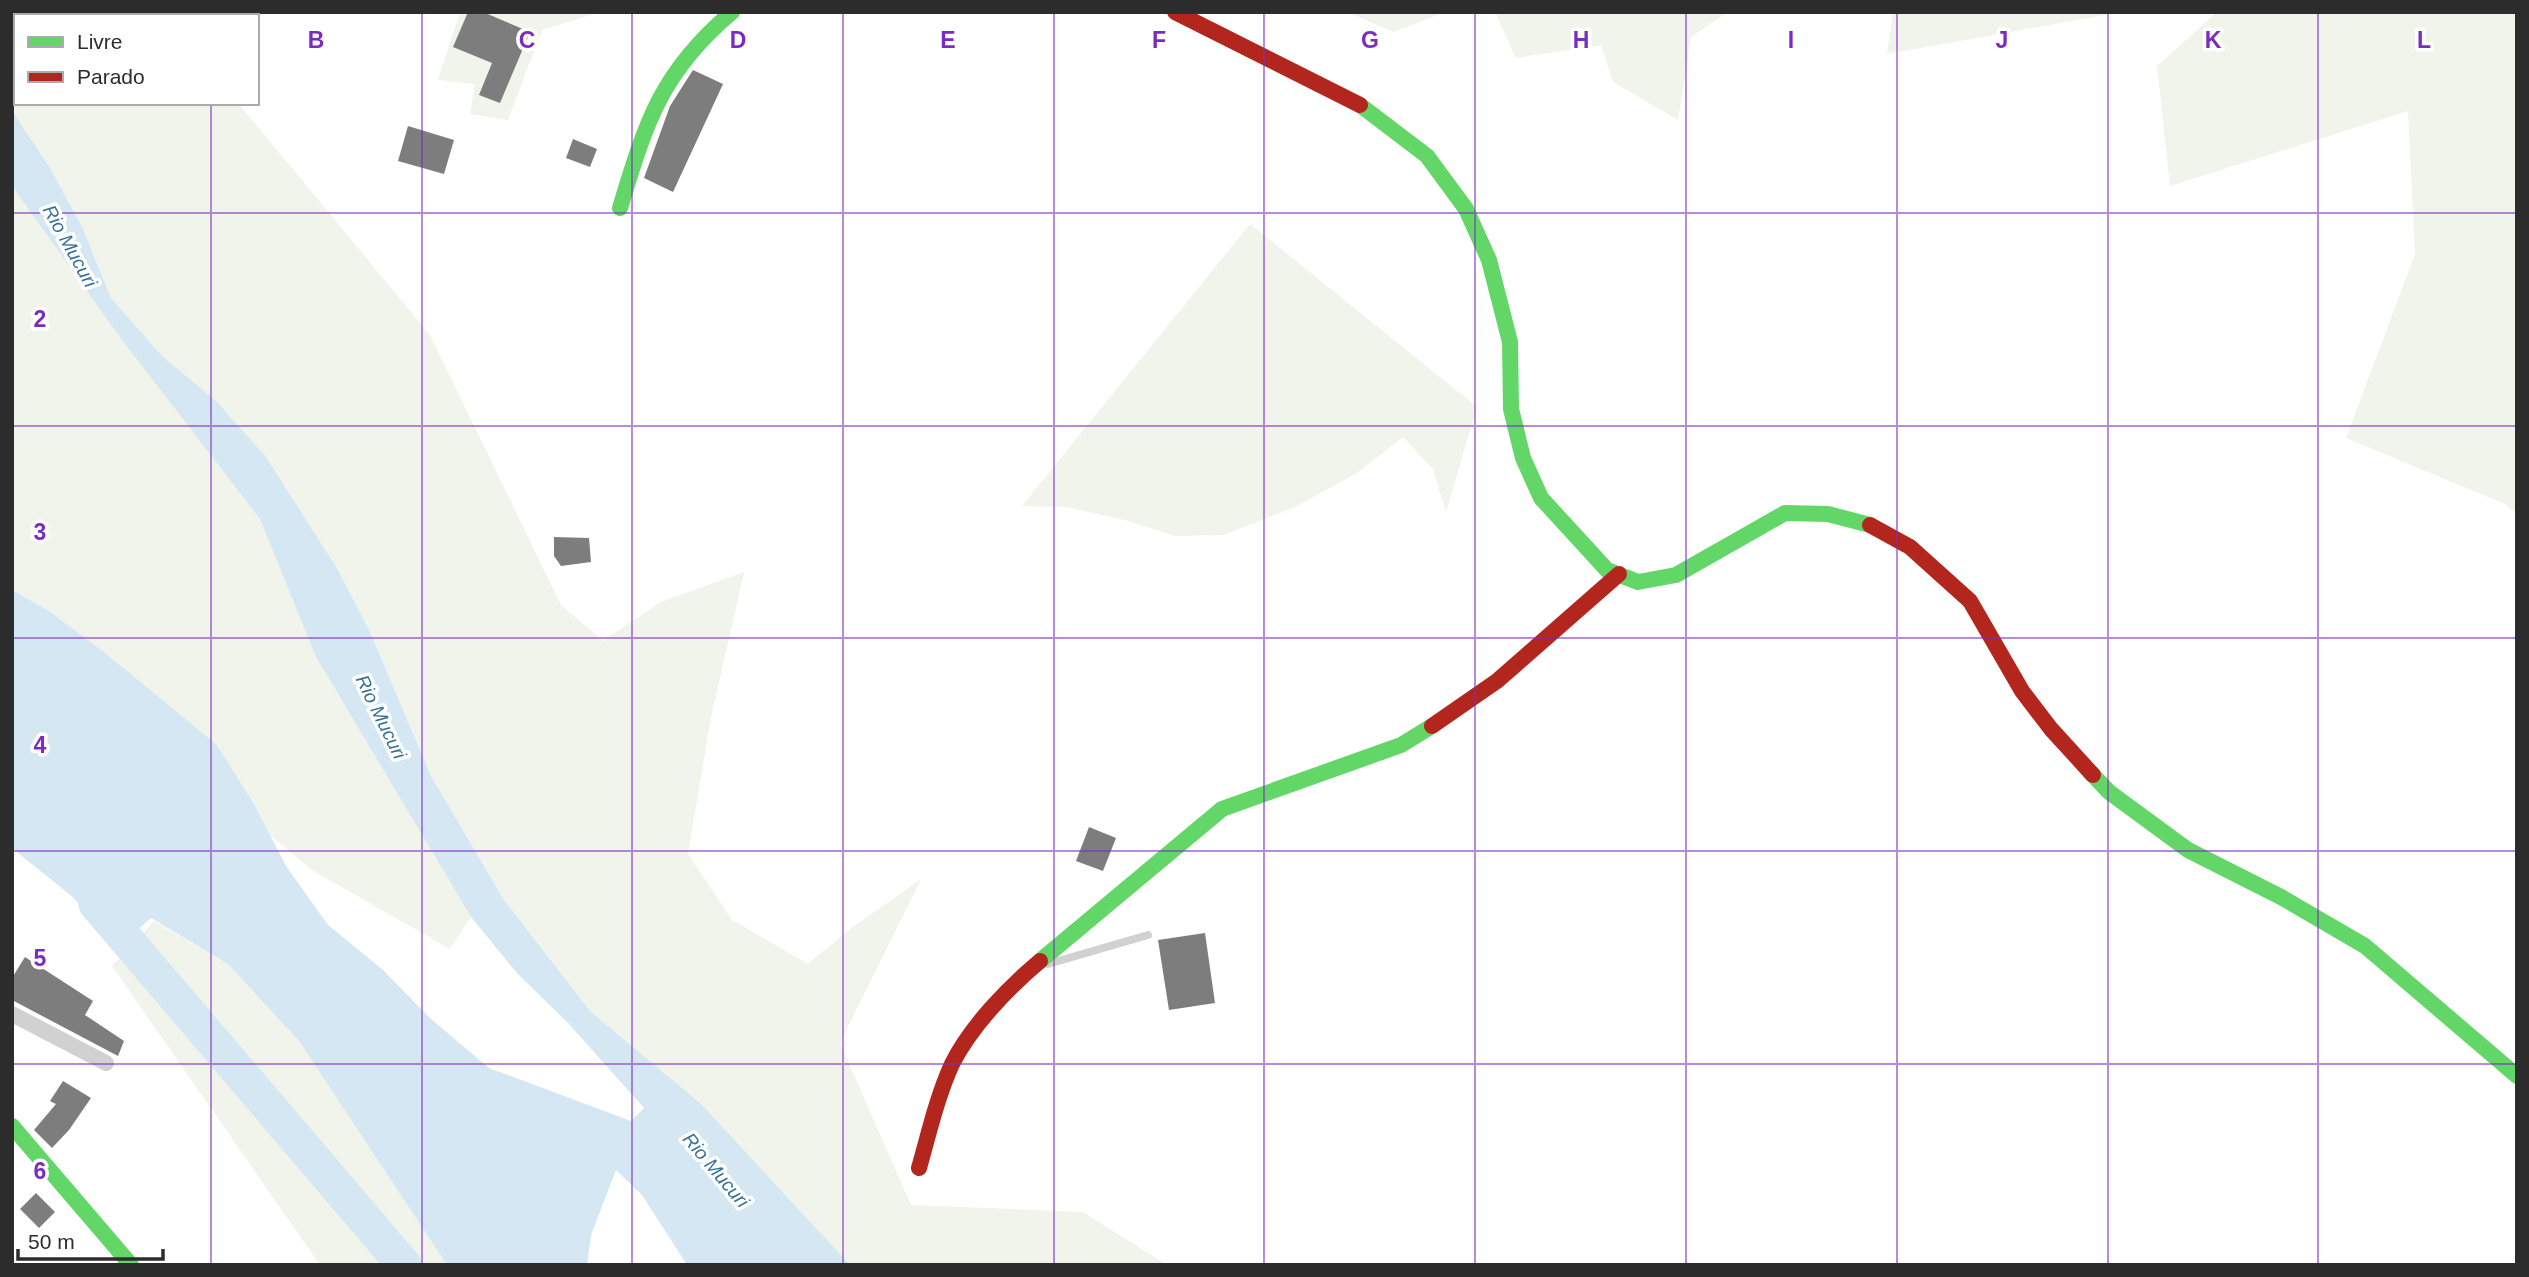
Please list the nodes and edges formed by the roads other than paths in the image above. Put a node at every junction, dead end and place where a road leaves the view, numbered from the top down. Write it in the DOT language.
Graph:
graph roads {
  1 [pos="732,12"];
  2 [pos="1175,12"];
  3 [pos="620,208"];
  4 [pos="1619,574"];
  5 [pos="1148,935"];
  6 [pos="1032,968"];
  7 [pos="12,1014"];
  8 [pos="106,1063"];
  9 [pos="2517,1076"];
  10 [pos="12,1126"];
  11 [pos="919,1168"];
  12 [pos="131,1265"];
  1 -- 3 [label="street"];
  2 -- 4 [label="street"];
  4 -- 6 [label="street"];
  4 -- 9 [label="street"];
  5 -- 6 [label="lane"];
  6 -- 11 [label="street"];
  7 -- 8 [label="street"];
  10 -- 12 [label="street"];
}
